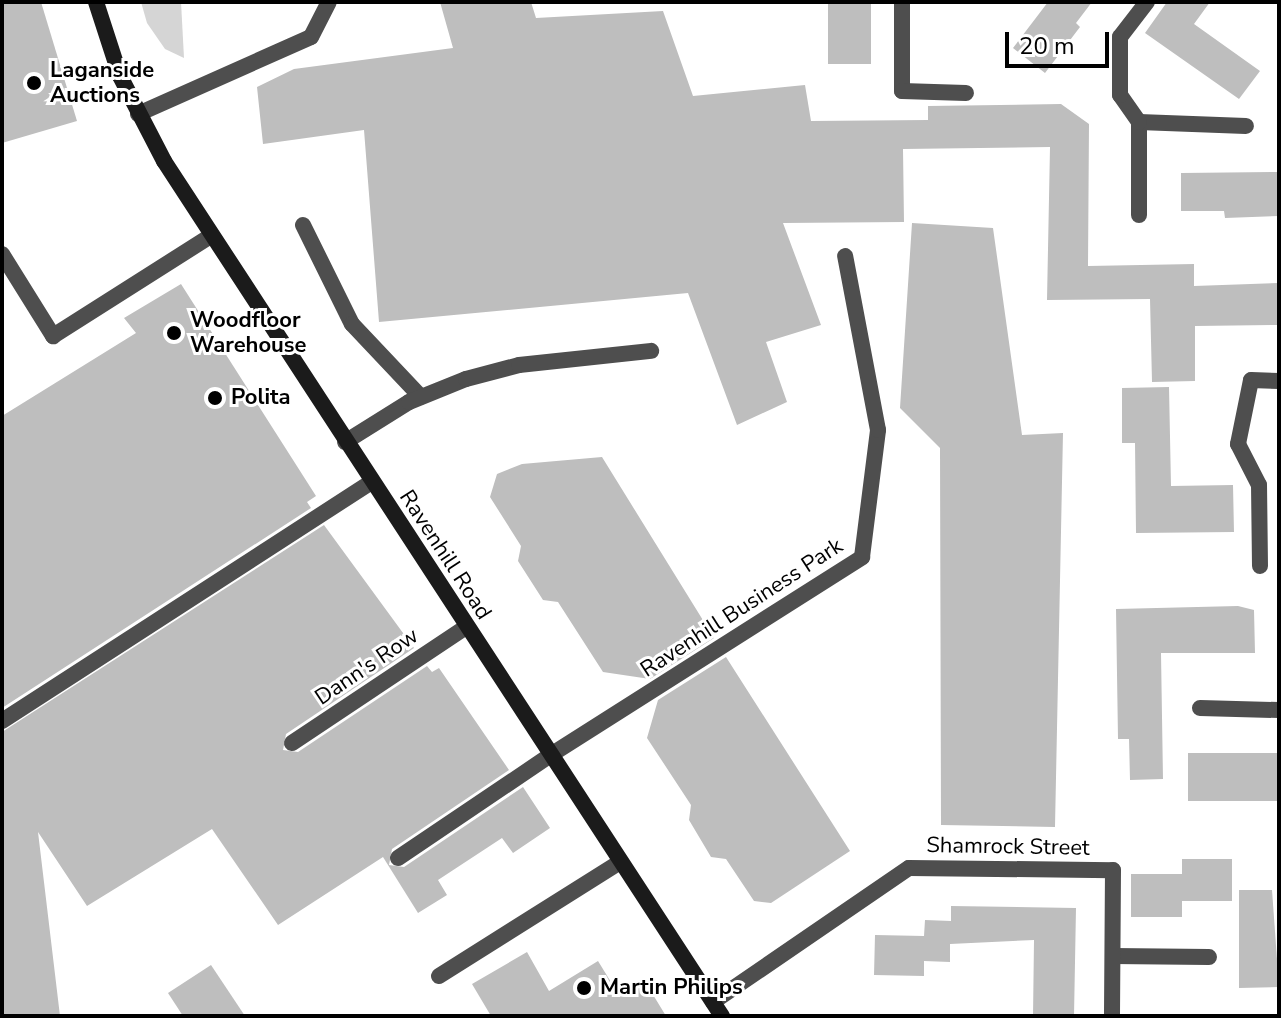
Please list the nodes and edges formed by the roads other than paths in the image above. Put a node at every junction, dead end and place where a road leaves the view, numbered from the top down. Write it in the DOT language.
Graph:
graph roads {
  1 [pos="96,2"];
  2 [pos="329,2"];
  3 [pos="902,2"];
  4 [pos="1147,2"];
  5 [pos="966,93"];
  6 [pos="138,114"];
  7 [pos="1139,122"];
  8 [pos="1246,126"];
  9 [pos="1139,215"];
  10 [pos="303,225"];
  11 [pos="212,235"];
  12 [pos="2,254"];
  13 [pos="845,256"];
  14 [pos="651,351"];
  15 [pos="1279,381"];
  16 [pos="421,397"];
  17 [pos="345,442"];
  18 [pos="371,482"];
  19 [pos="1260,566"];
  20 [pos="466,627"];
  21 [pos="1200,708"];
  22 [pos="1279,710"];
  23 [pos="2,721"];
  24 [pos="292,743"];
  25 [pos="549,756"];
  26 [pos="398,858"];
  27 [pos="620,862"];
  28 [pos="1113,956"];
  29 [pos="1209,957"];
  30 [pos="439,976"];
  31 [pos="718,1009"];
  32 [pos="1112,1016"];
  1 -- 6 [label="main road, Ravenhill Road"];
  2 -- 6 [label="street"];
  3 -- 5 [label="street"];
  4 -- 7 [label="street"];
  6 -- 11 [label="main road, Ravenhill Road"];
  7 -- 8 [label="street"];
  7 -- 9 [label="street"];
  10 -- 16 [label="street"];
  11 -- 12 [label="street"];
  11 -- 17 [label="main road, Ravenhill Road"];
  13 -- 25 [label="street, Ravenhill Business Park"];
  14 -- 16 [label="street"];
  15 -- 19 [label="street"];
  16 -- 17 [label="street"];
  17 -- 18 [label="main road, Ravenhill Road"];
  18 -- 20 [label="main road, Ravenhill Road"];
  18 -- 23 [label="street"];
  20 -- 24 [label="street, Dann's Row"];
  20 -- 25 [label="main road, Ravenhill Road"];
  21 -- 22 [label="street"];
  25 -- 26 [label="street"];
  25 -- 27 [label="main road, Ravenhill Road"];
  27 -- 30 [label="street"];
  27 -- 31 [label="main road, Ravenhill Road"];
  28 -- 29 [label="street"];
  28 -- 31 [label="street, Shamrock Street"];
  28 -- 32 [label="street, Shamrock Street"];
}
